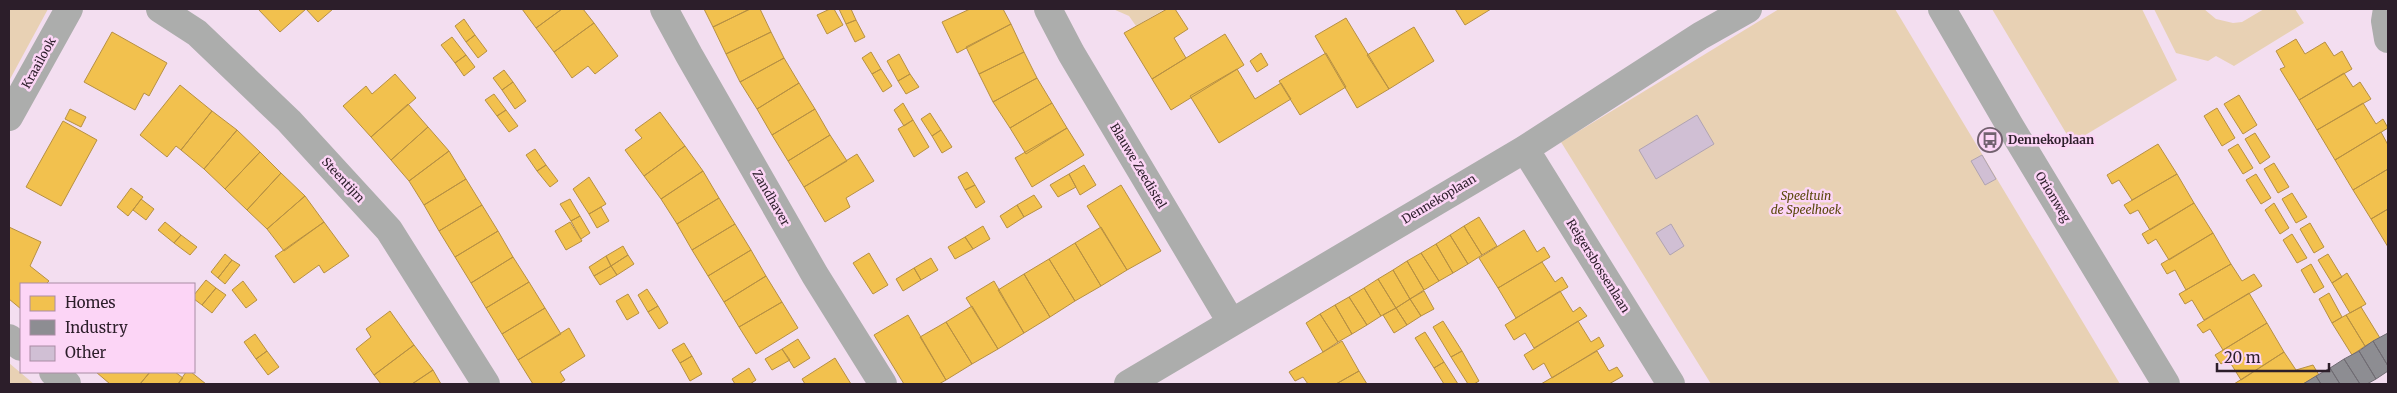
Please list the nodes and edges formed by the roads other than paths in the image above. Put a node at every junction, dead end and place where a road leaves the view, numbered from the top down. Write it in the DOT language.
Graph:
graph roads {
  1 [pos="69,9"];
  2 [pos="160,9"];
  3 [pos="664,9"];
  4 [pos="1048,9"];
  5 [pos="1748,9"];
  6 [pos="1942,9"];
  7 [pos="2388,9"];
  8 [pos="2388,39"];
  9 [pos="9,117"];
  10 [pos="1525,148"];
  11 [pos="1231,322"];
  12 [pos="9,338"];
  13 [pos="20,346"];
  14 [pos="54,373"];
  15 [pos="67,384"];
  16 [pos="486,384"];
  17 [pos="883,384"];
  18 [pos="1128,384"];
  19 [pos="1671,384"];
  20 [pos="2166,384"];
  1 -- 9 [label="street, Kraailook"];
  2 -- 16 [label="street, Steentijm"];
  3 -- 17 [label="street, Zandhaver"];
  4 -- 11 [label="street, Blauwe Zeedistel"];
  5 -- 10 [label="street, Dennekoplaan"];
  6 -- 20 [label="street, Orionweg"];
  7 -- 8 [label="street"];
  10 -- 11 [label="street, Dennekoplaan"];
  10 -- 19 [label="street, Reigersbossenlaan"];
  11 -- 18 [label="street, Dennekoplaan"];
  12 -- 13 [label="street"];
  14 -- 15 [label="street"];
}
